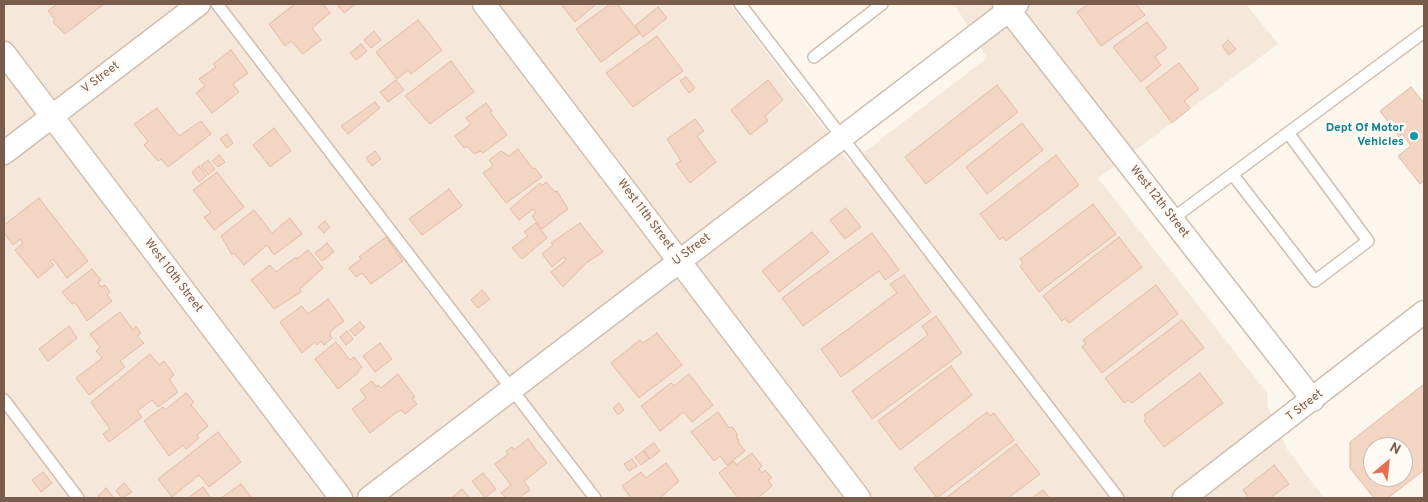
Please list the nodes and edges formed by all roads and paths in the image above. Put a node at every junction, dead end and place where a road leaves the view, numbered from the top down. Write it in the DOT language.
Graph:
graph roads {
  1 [pos="199,4"];
  2 [pos="217,4"];
  3 [pos="484,4"];
  4 [pos="740,4"];
  5 [pos="882,4"];
  6 [pos="1010,6"];
  7 [pos="1424,32"];
  8 [pos="4,53"];
  9 [pos="814,57"];
  10 [pos="52,116"];
  11 [pos="1289,134"];
  12 [pos="842,136"];
  13 [pos="4,153"];
  14 [pos="1233,175"];
  15 [pos="1172,219"];
  16 [pos="679,260"];
  17 [pos="1424,312"];
  18 [pos="511,389"];
  19 [pos="4,400"];
  20 [pos="1313,400"];
  21 [pos="78,498"];
  22 [pos="341,498"];
  23 [pos="369,498"];
  24 [pos="595,498"];
  25 [pos="859,498"];
  26 [pos="1118,498"];
  27 [pos="1184,498"];
  1 -- 10 [label="street, V Street"];
  2 -- 18 [label="lane"];
  3 -- 16 [label="street, West 11th Street"];
  4 -- 12 [label="lane"];
  5 -- 9 [label="lane"];
  6 -- 12 [label="street, U Street"];
  6 -- 15 [label="street, West 12th Street"];
  7 -- 11 [label="lane"];
  8 -- 10 [label="street, West 10th Street"];
  10 -- 13 [label="street, V Street"];
  10 -- 22 [label="street, West 10th Street"];
  11 -- 14 [label="lane"];
  11 -- 14 [label="lane"];
  12 -- 16 [label="street, U Street"];
  12 -- 26 [label="lane"];
  14 -- 15 [label="lane"];
  15 -- 20 [label="street, West 12th Street"];
  16 -- 18 [label="street, U Street"];
  16 -- 25 [label="street, West 11th Street"];
  17 -- 20 [label="street, T Street"];
  18 -- 23 [label="street, U Street"];
  18 -- 24 [label="lane"];
  19 -- 21 [label="lane"];
  20 -- 27 [label="street, T Street"];
}
